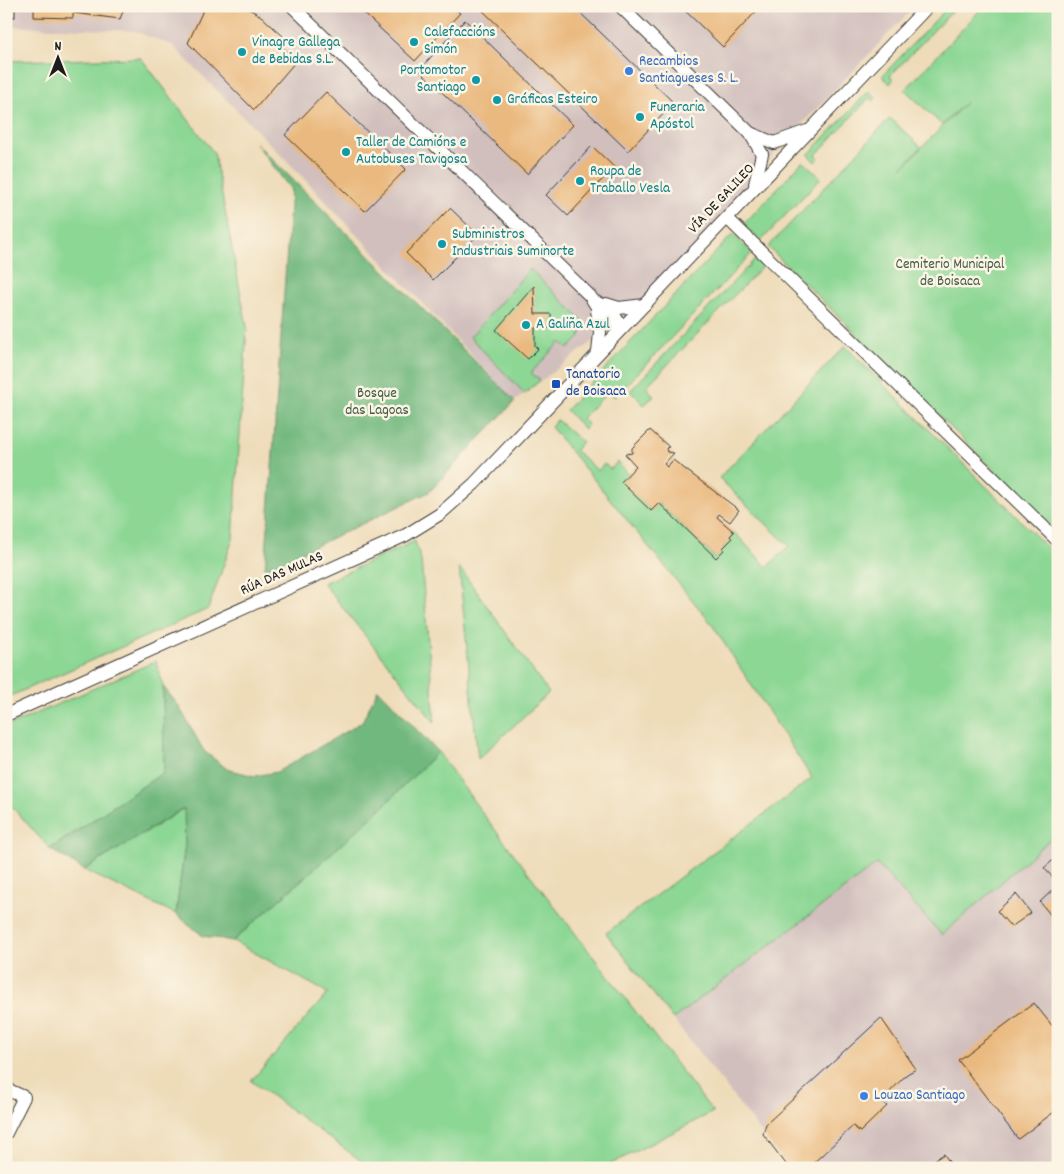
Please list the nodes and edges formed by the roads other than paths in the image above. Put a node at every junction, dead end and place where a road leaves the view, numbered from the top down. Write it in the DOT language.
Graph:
graph roads {
  1 [pos="292,6"];
  2 [pos="620,6"];
  3 [pos="928,6"];
  4 [pos="809,131"];
  5 [pos="750,133"];
  6 [pos="774,142"];
  7 [pos="789,151"];
  8 [pos="762,154"];
  9 [pos="772,169"];
  10 [pos="754,188"];
  11 [pos="727,218"];
  12 [pos="594,301"];
  13 [pos="644,305"];
  14 [pos="622,328"];
  15 [pos="598,353"];
  16 [pos="540,415"];
  17 [pos="1058,541"];
  18 [pos="6,715"];
  19 [pos="6,1089"];
  20 [pos="6,1132"];
  1 -- 12 [label="street"];
  2 -- 5 [label="street"];
  3 -- 4 [label="street, VÍA DE GALILEO"];
  4 -- 6 [label="street"];
  4 -- 7 [label="street, VÍA DE GALILEO"];
  5 -- 6 [label="street"];
  5 -- 8 [label="street"];
  6 -- 7 [label="street"];
  6 -- 8 [label="street"];
  7 -- 9 [label="street, VÍA DE GALILEO"];
  8 -- 9 [label="street"];
  8 -- 10 [label="street"];
  9 -- 10 [label="street, VÍA DE GALILEO"];
  10 -- 11 [label="street, VÍA DE GALILEO"];
  11 -- 13 [label="street, VÍA DE GALILEO"];
  11 -- 17 [label="street"];
  12 -- 13 [label="street"];
  12 -- 14 [label="street"];
  12 -- 15 [label="street"];
  13 -- 14 [label="street, VÍA DE GALILEO"];
  14 -- 15 [label="street, VÍA DE GALILEO"];
  15 -- 16 [label="street, VÍA DE GALILEO"];
  16 -- 18 [label="street, RÚA DAS MULAS"];
  19 -- 20 [label="street"];
}
